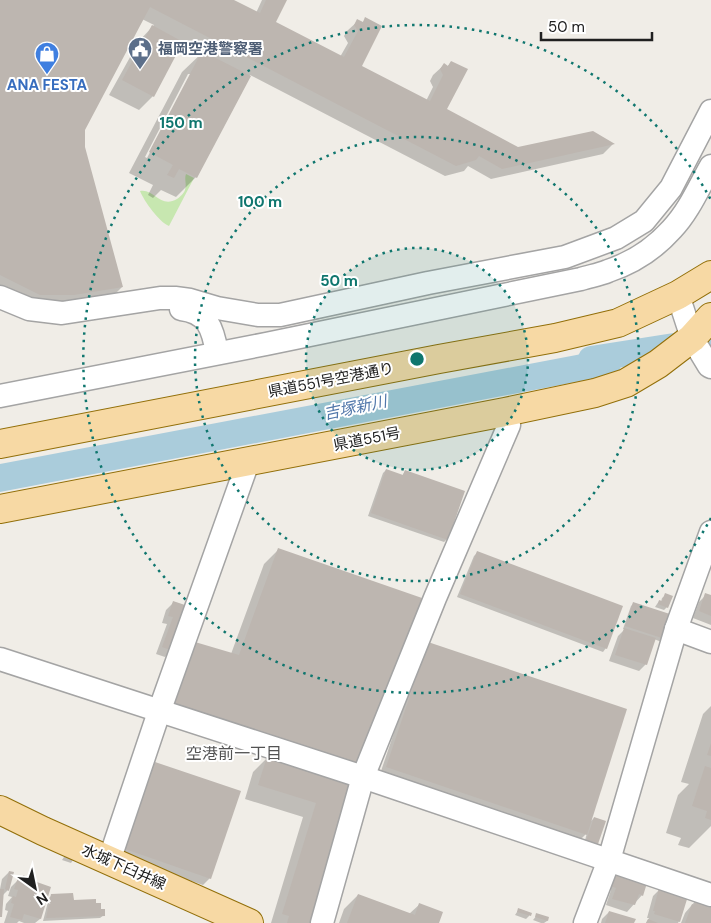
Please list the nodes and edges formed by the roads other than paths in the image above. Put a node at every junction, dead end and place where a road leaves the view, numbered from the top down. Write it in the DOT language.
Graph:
graph roads {
  1 [pos="711,112"];
  2 [pos="711,166"];
  3 [pos="711,275"];
  4 [pos="0,297"];
  5 [pos="128,304"];
  6 [pos="692,317"];
  7 [pos="217,353"];
  8 [pos="710,367"];
  9 [pos="0,396"];
  10 [pos="505,412"];
  11 [pos="0,444"];
  12 [pos="248,462"];
  13 [pos="0,509"];
  14 [pos="711,532"];
  15 [pos="676,629"];
  16 [pos="711,642"];
  17 [pos="0,659"];
  18 [pos="159,712"];
  19 [pos="363,778"];
  20 [pos="0,810"];
  21 [pos="609,860"];
  22 [pos="109,861"];
  23 [pos="711,895"];
  24 [pos="249,923"];
  25 [pos="322,923"];
  26 [pos="585,923"];
  1 -- 5 [label="street"];
  2 -- 7 [label="street"];
  3 -- 6 [label="main road, 県道551号空港通り"];
  4 -- 5 [label="street"];
  5 -- 7 [label="street"];
  6 -- 8 [label="street"];
  6 -- 10 [label="main road, 県道551号"];
  6 -- 11 [label="main road, 県道551号空港通り"];
  7 -- 9 [label="street"];
  10 -- 12 [label="main road, 県道551号"];
  10 -- 19 [label="street"];
  12 -- 13 [label="main road, 県道551号"];
  12 -- 18 [label="street"];
  14 -- 15 [label="street"];
  15 -- 16 [label="street"];
  15 -- 21 [label="street"];
  17 -- 18 [label="street"];
  18 -- 19 [label="street"];
  18 -- 22 [label="street"];
  19 -- 21 [label="street"];
  19 -- 25 [label="street"];
  20 -- 22 [label="main road, 水城下臼井線"];
  21 -- 23 [label="street"];
  21 -- 26 [label="street"];
  22 -- 24 [label="main road, 水城下臼井線"];
}
